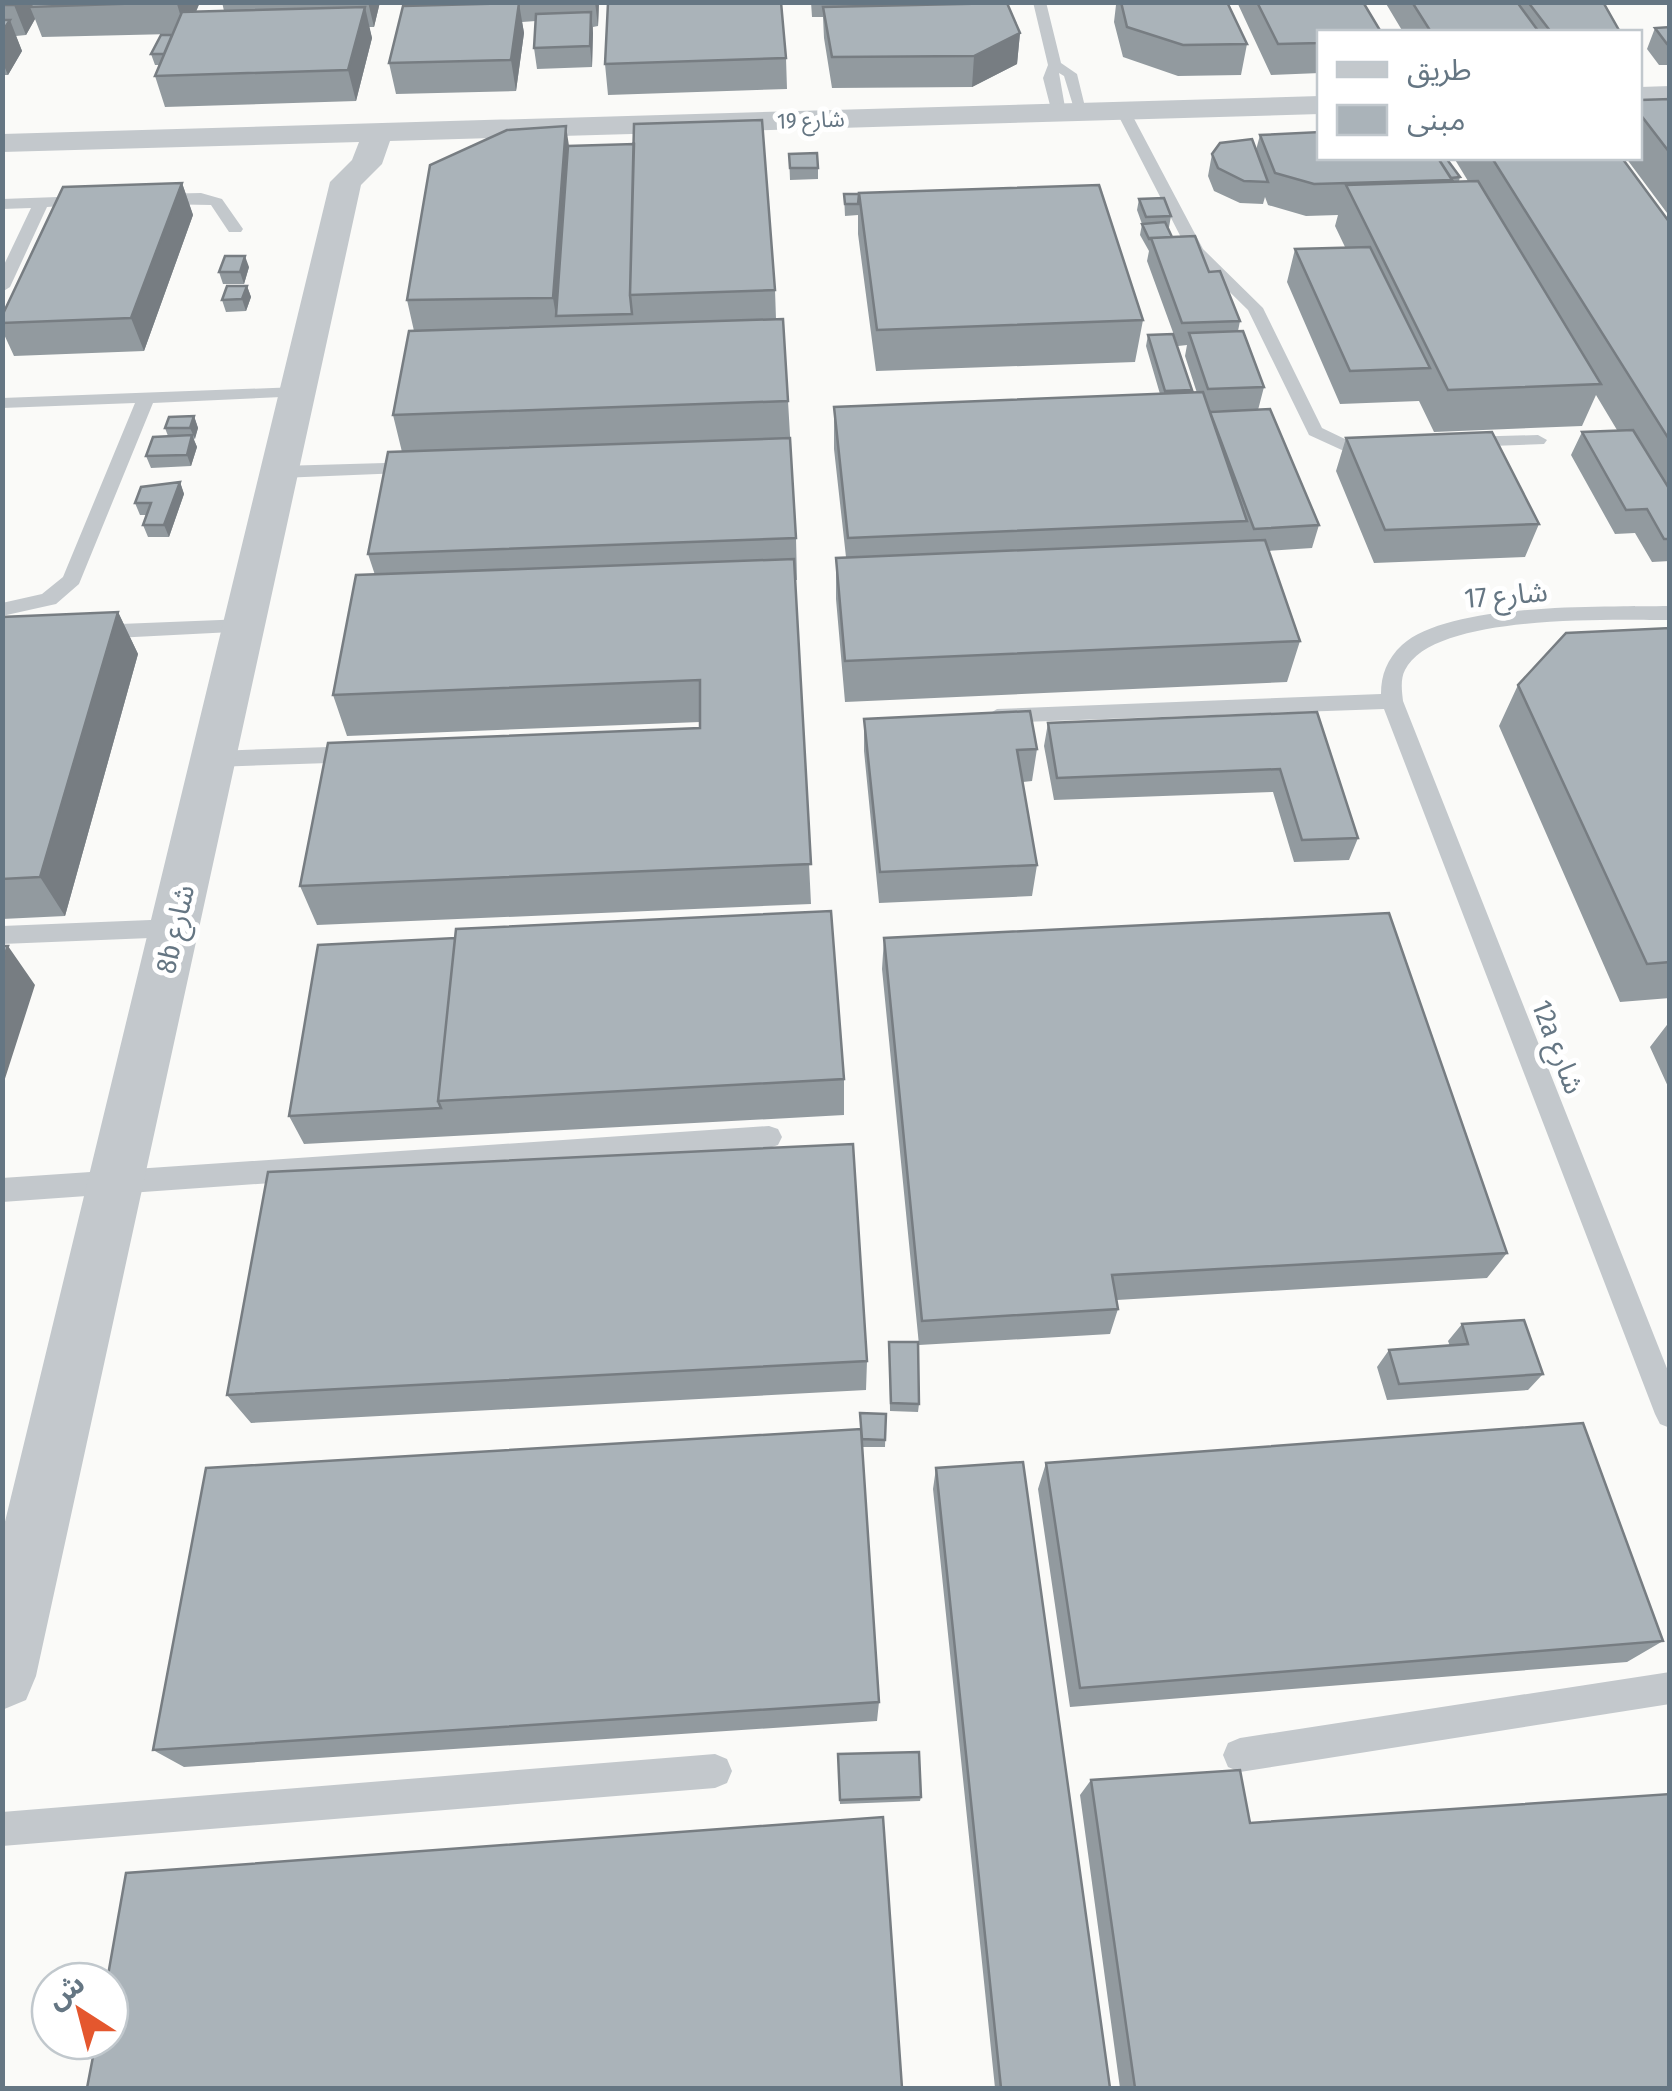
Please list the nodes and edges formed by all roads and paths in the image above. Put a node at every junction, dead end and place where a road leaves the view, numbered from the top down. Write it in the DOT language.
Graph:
graph roads {
  1 [pos="1039,2"];
  2 [pos="1056,65"];
  3 [pos="1670,95"];
  4 [pos="1642,96"];
  5 [pos="1317,105"];
  6 [pos="1123,111"];
  7 [pos="1071,112"];
  8 [pos="378,132"];
  9 [pos="345,134"];
  10 [pos="2,143"];
  11 [pos="346,182"];
  12 [pos="130,200"];
  13 [pos="112,201"];
  14 [pos="41,203"];
  15 [pos="2,204"];
  16 [pos="235,230"];
  17 [pos="2,287"];
  18 [pos="298,392"];
  19 [pos="146,397"];
  20 [pos="2,402"];
  21 [pos="1538,440"];
  22 [pos="1441,443"];
  23 [pos="1402,444"];
  24 [pos="433,467"];
  25 [pos="280,472"];
  26 [pos="2,610"];
  27 [pos="1670,613"];
  28 [pos="245,626"];
  29 [pos="71,633"];
  30 [pos="1392,701"];
  31 [pos="982,716"];
  32 [pos="392,753"];
  33 [pos="214,759"];
  34 [pos="175,928"];
  35 [pos="2,935"];
  36 [pos="770,1137"];
  37 [pos="118,1182"];
  38 [pos="2,1190"];
  39 [pos="1670,1414"];
  40 [pos="2,1676"];
  41 [pos="1670,1688"];
  42 [pos="1240,1755"];
  43 [pos="715,1771"];
  44 [pos="2,1829"];
  1 -- 2 [label="lane"];
  2 -- 7 [label="lane"];
  2 -- 7 [label="lane"];
  3 -- 4 [label="street"];
  5 -- 6 [label="street, شارع 19"];
  6 -- 7 [label="street, شارع 19"];
  6 -- 23 [label="lane"];
  7 -- 8 [label="street, شارع 19"];
  8 -- 9 [label="street, شارع 19"];
  8 -- 11 [label="street, 8b شارع"];
  9 -- 10 [label="street, شارع 19"];
  9 -- 11 [label="street, 8b شارع"];
  11 -- 18 [label="street, 8b شارع"];
  12 -- 16 [label="lane"];
  13 -- 14 [label="lane"];
  14 -- 15 [label="lane"];
  14 -- 17 [label="lane"];
  18 -- 19 [label="lane"];
  18 -- 25 [label="street, 8b شارع"];
  19 -- 20 [label="lane"];
  19 -- 26 [label="lane"];
  21 -- 22 [label="lane"];
  24 -- 25 [label="lane"];
  25 -- 28 [label="street, 8b شارع"];
  27 -- 30 [label="lane, شارع 17"];
  28 -- 29 [label="lane"];
  28 -- 33 [label="street, 8b شارع"];
  30 -- 31 [label="lane"];
  30 -- 39 [label="lane, 12a شارع"];
  32 -- 33 [label="lane"];
  33 -- 34 [label="street, 8b شارع"];
  34 -- 35 [label="lane"];
  34 -- 37 [label="street, 8b شارع"];
  36 -- 37 [label="lane"];
  37 -- 38 [label="lane"];
  37 -- 40 [label="street, 8b شارع"];
  41 -- 42 [label="lane"];
  43 -- 44 [label="lane"];
}
